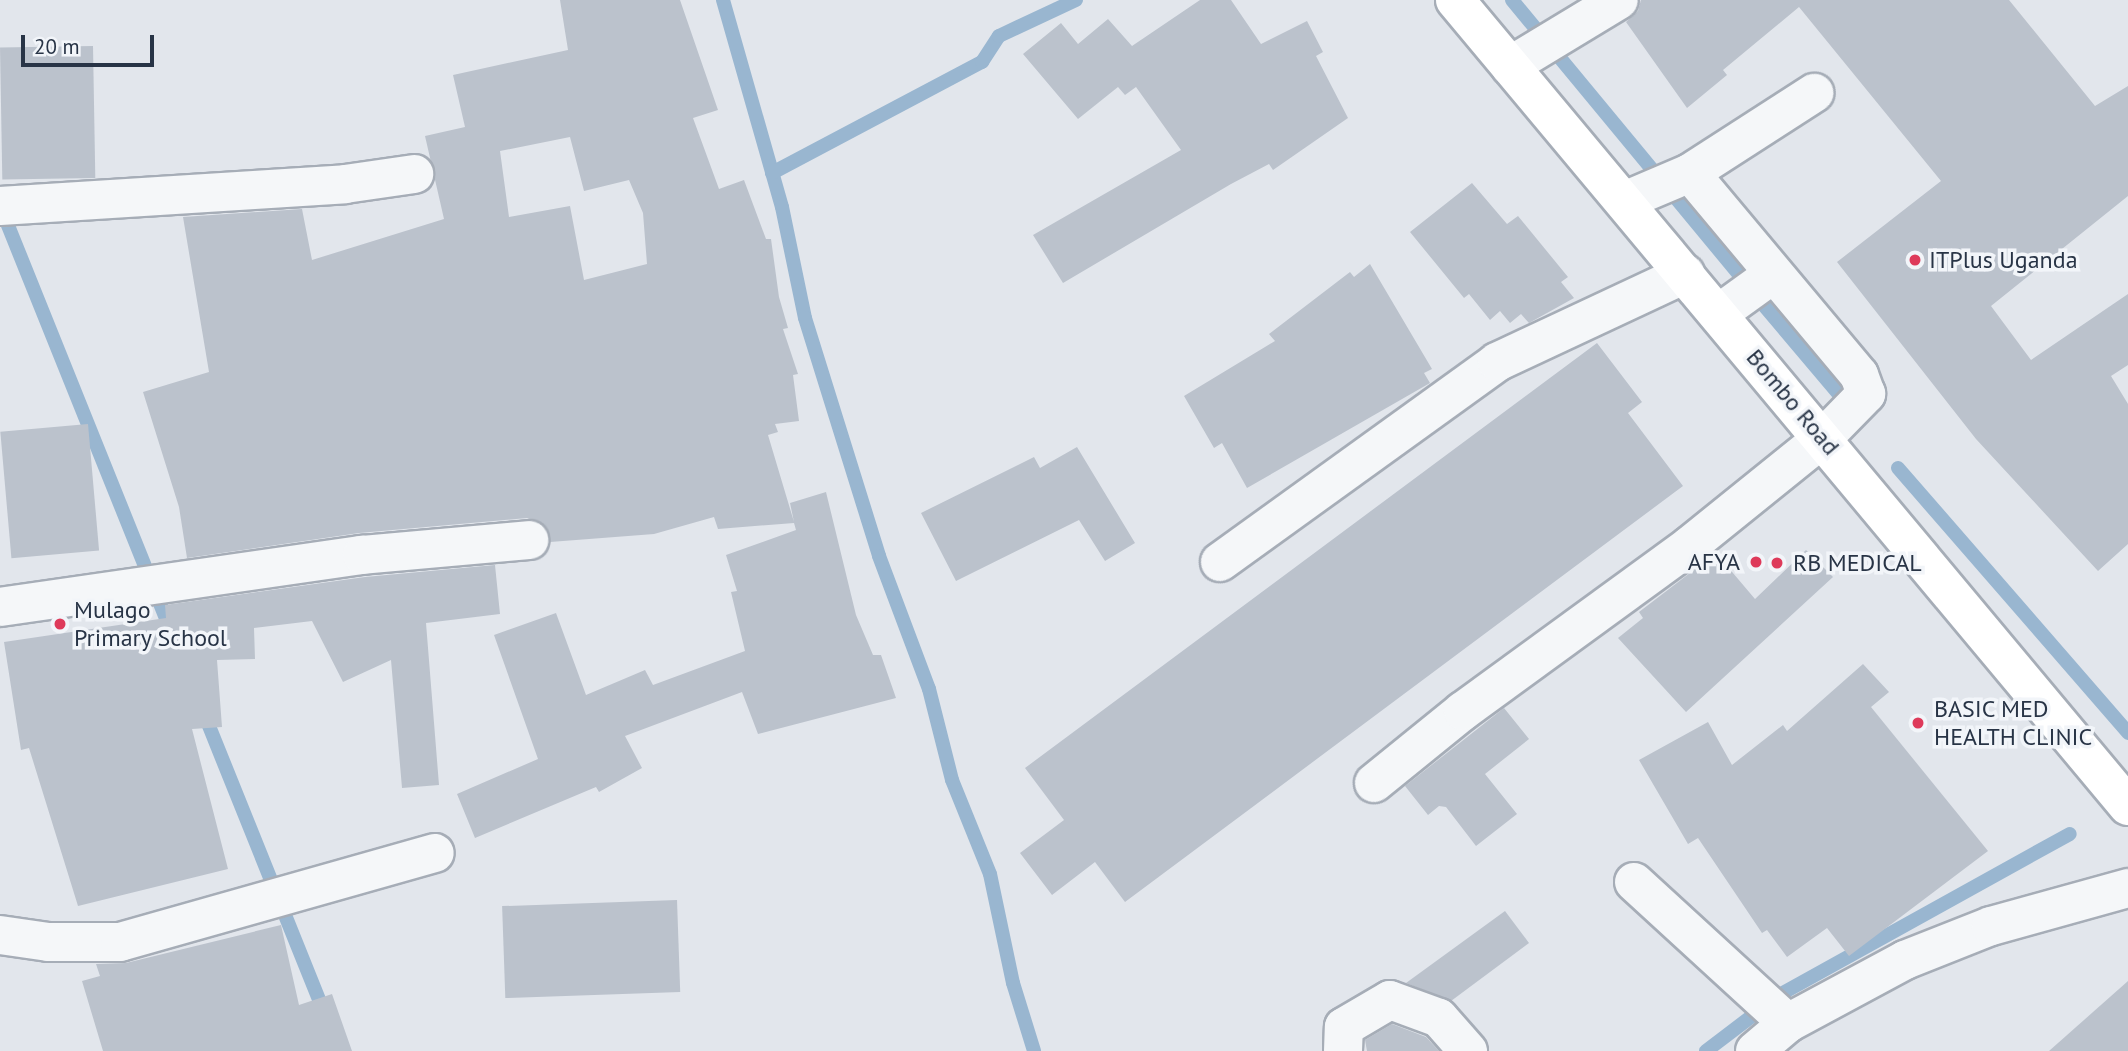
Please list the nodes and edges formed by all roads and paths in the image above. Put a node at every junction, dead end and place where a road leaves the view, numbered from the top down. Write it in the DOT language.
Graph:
graph roads {
  1 [pos="1619,0"];
  2 [pos="1470,6"];
  3 [pos="1510,65"];
  4 [pos="1814,93"];
  5 [pos="1690,173"];
  6 [pos="414,174"];
  7 [pos="1624,201"];
  8 [pos="0,206"];
  9 [pos="1685,274"];
  10 [pos="1772,275"];
  11 [pos="1718,314"];
  12 [pos="1823,438"];
  13 [pos="529,540"];
  14 [pos="1220,562"];
  15 [pos="0,607"];
  16 [pos="1374,783"];
  17 [pos="2128,806"];
  18 [pos="435,853"];
  19 [pos="1634,882"];
  20 [pos="2128,888"];
  21 [pos="0,935"];
  22 [pos="1788,1023"];
  23 [pos="1343,1051"];
  24 [pos="1468,1051"];
  25 [pos="1755,1051"];
  1 -- 3 [label="street"];
  2 -- 3 [label="main road, Bombo Road"];
  3 -- 7 [label="main road, Bombo Road"];
  4 -- 5 [label="street"];
  5 -- 7 [label="street"];
  5 -- 10 [label="street"];
  6 -- 8 [label="street"];
  7 -- 9 [label="main road, Bombo Road"];
  9 -- 11 [label="main road, Bombo Road"];
  9 -- 14 [label="street"];
  10 -- 11 [label="street"];
  10 -- 12 [label="street"];
  11 -- 12 [label="main road, Bombo Road"];
  12 -- 16 [label="street"];
  12 -- 17 [label="main road, Bombo Road"];
  13 -- 15 [label="street"];
  18 -- 21 [label="street"];
  19 -- 22 [label="street"];
  20 -- 22 [label="street"];
  22 -- 25 [label="street"];
  23 -- 24 [label="street"];
}
